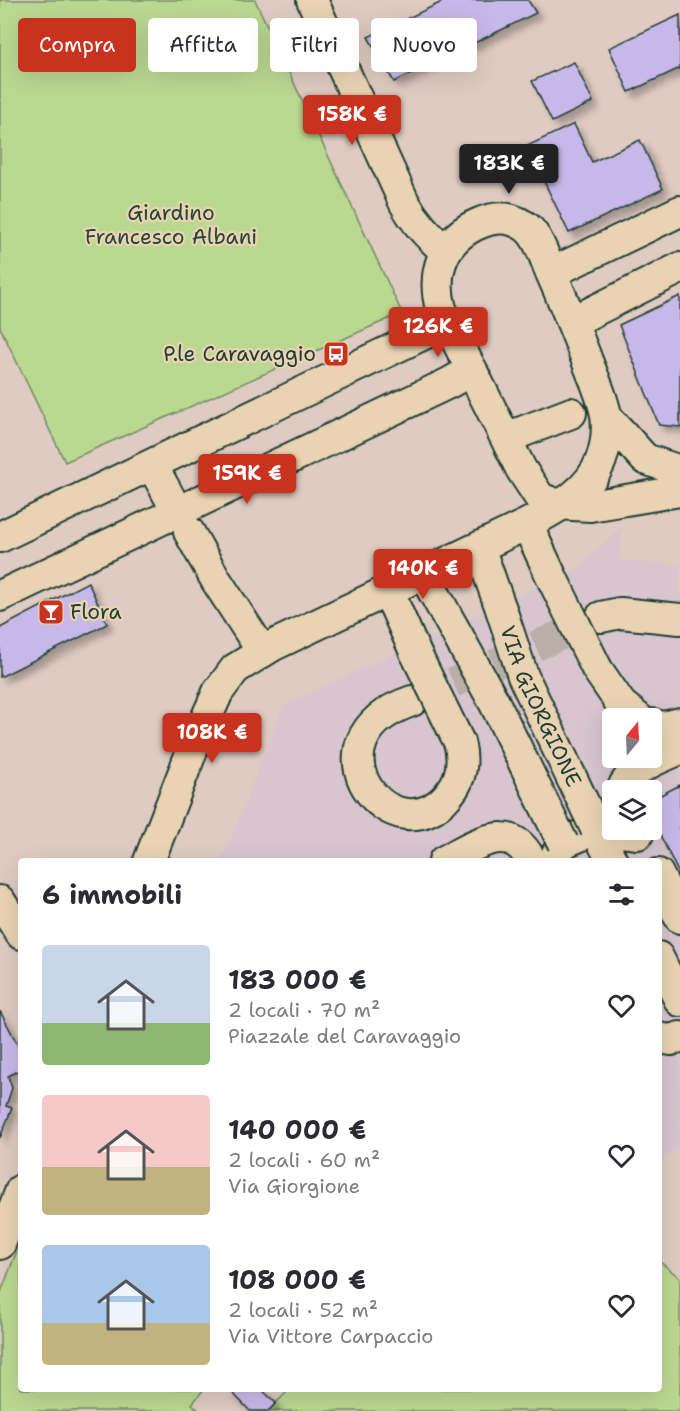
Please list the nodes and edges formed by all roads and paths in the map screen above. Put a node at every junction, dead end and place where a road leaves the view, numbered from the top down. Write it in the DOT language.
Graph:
graph roads {
  1 [pos="312,0"];
  2 [pos="680,211"];
  3 [pos="446,251"];
  4 [pos="680,268"];
  5 [pos="551,273"];
  6 [pos="572,322"];
  7 [pos="447,323"];
  8 [pos="472,370"];
  9 [pos="571,413"];
  10 [pos="606,416"];
  11 [pos="506,438"];
  12 [pos="152,465"];
  13 [pos="680,471"];
  14 [pos="680,491"];
  15 [pos="562,505"];
  16 [pos="183,521"];
  17 [pos="527,524"];
  18 [pos="0,537"];
  19 [pos="479,547"];
  20 [pos="423,573"];
  21 [pos="388,591"];
  22 [pos="0,596"];
  23 [pos="601,617"];
  24 [pos="680,619"];
  25 [pos="262,651"];
  26 [pos="597,669"];
  27 [pos="412,700"];
  28 [pos="608,708"];
  29 [pos="626,708"];
  30 [pos="680,723"];
  31 [pos="662,727"];
  32 [pos="680,749"];
  33 [pos="627,780"];
  34 [pos="596,829"];
  35 [pos="602,829"];
  36 [pos="641,840"];
  37 [pos="562,855"];
  38 [pos="150,858"];
  39 [pos="450,858"];
  40 [pos="529,858"];
  41 [pos="610,858"];
  42 [pos="650,858"];
  43 [pos="662,882"];
  44 [pos="0,901"];
  45 [pos="680,918"];
  46 [pos="18,929"];
  47 [pos="662,965"];
  48 [pos="680,1001"];
  49 [pos="680,1037"];
  50 [pos="662,1039"];
  51 [pos="18,1198"];
  52 [pos="0,1244"];
  1 -- 3 [label="street"];
  2 -- 5 [label="street"];
  3 -- 5 [label="street"];
  3 -- 7 [label="street"];
  4 -- 6 [label="street"];
  5 -- 6 [label="street"];
  6 -- 10 [label="street"];
  7 -- 8 [label="street"];
  7 -- 12 [label="street"];
  8 -- 11 [label="street"];
  8 -- 16 [label="street"];
  9 -- 11 [label="street"];
  10 -- 13 [label="street"];
  10 -- 15 [label="street"];
  11 -- 15 [label="street"];
  12 -- 16 [label="street"];
  12 -- 18 [label="street"];
  14 -- 15 [label="street"];
  15 -- 17 [label="street"];
  16 -- 22 [label="street"];
  16 -- 25 [label="street"];
  17 -- 19 [label="street"];
  17 -- 26 [label="street, bridge"];
  19 -- 20 [label="street"];
  19 -- 34 [label="street, VIA GIORGIONE, bridge"];
  20 -- 21 [label="street"];
  20 -- 37 [label="street, VIA GIORGIONE, bridge"];
  21 -- 25 [label="street"];
  21 -- 27 [label="street, bridge"];
  23 -- 24 [label="street"];
  25 -- 38 [label="street"];
  26 -- 28 [label="street"];
  26 -- 29 [label="street"];
  30 -- 31 [label="street"];
  32 -- 33 [label="street"];
  34 -- 35 [label="street, VIA GIORGIONE"];
  34 -- 37 [label="street, VIA GIORGIONE"];
  34 -- 41 [label="street, VIA GIORGIONE"];
  36 -- 42 [label="street, VIA GIORGIONE"];
  39 -- 40 [label="street"];
  43 -- 45 [label="street"];
  44 -- 46 [label="street"];
  47 -- 48 [label="street"];
  49 -- 50 [label="street"];
  51 -- 52 [label="street"];
}
